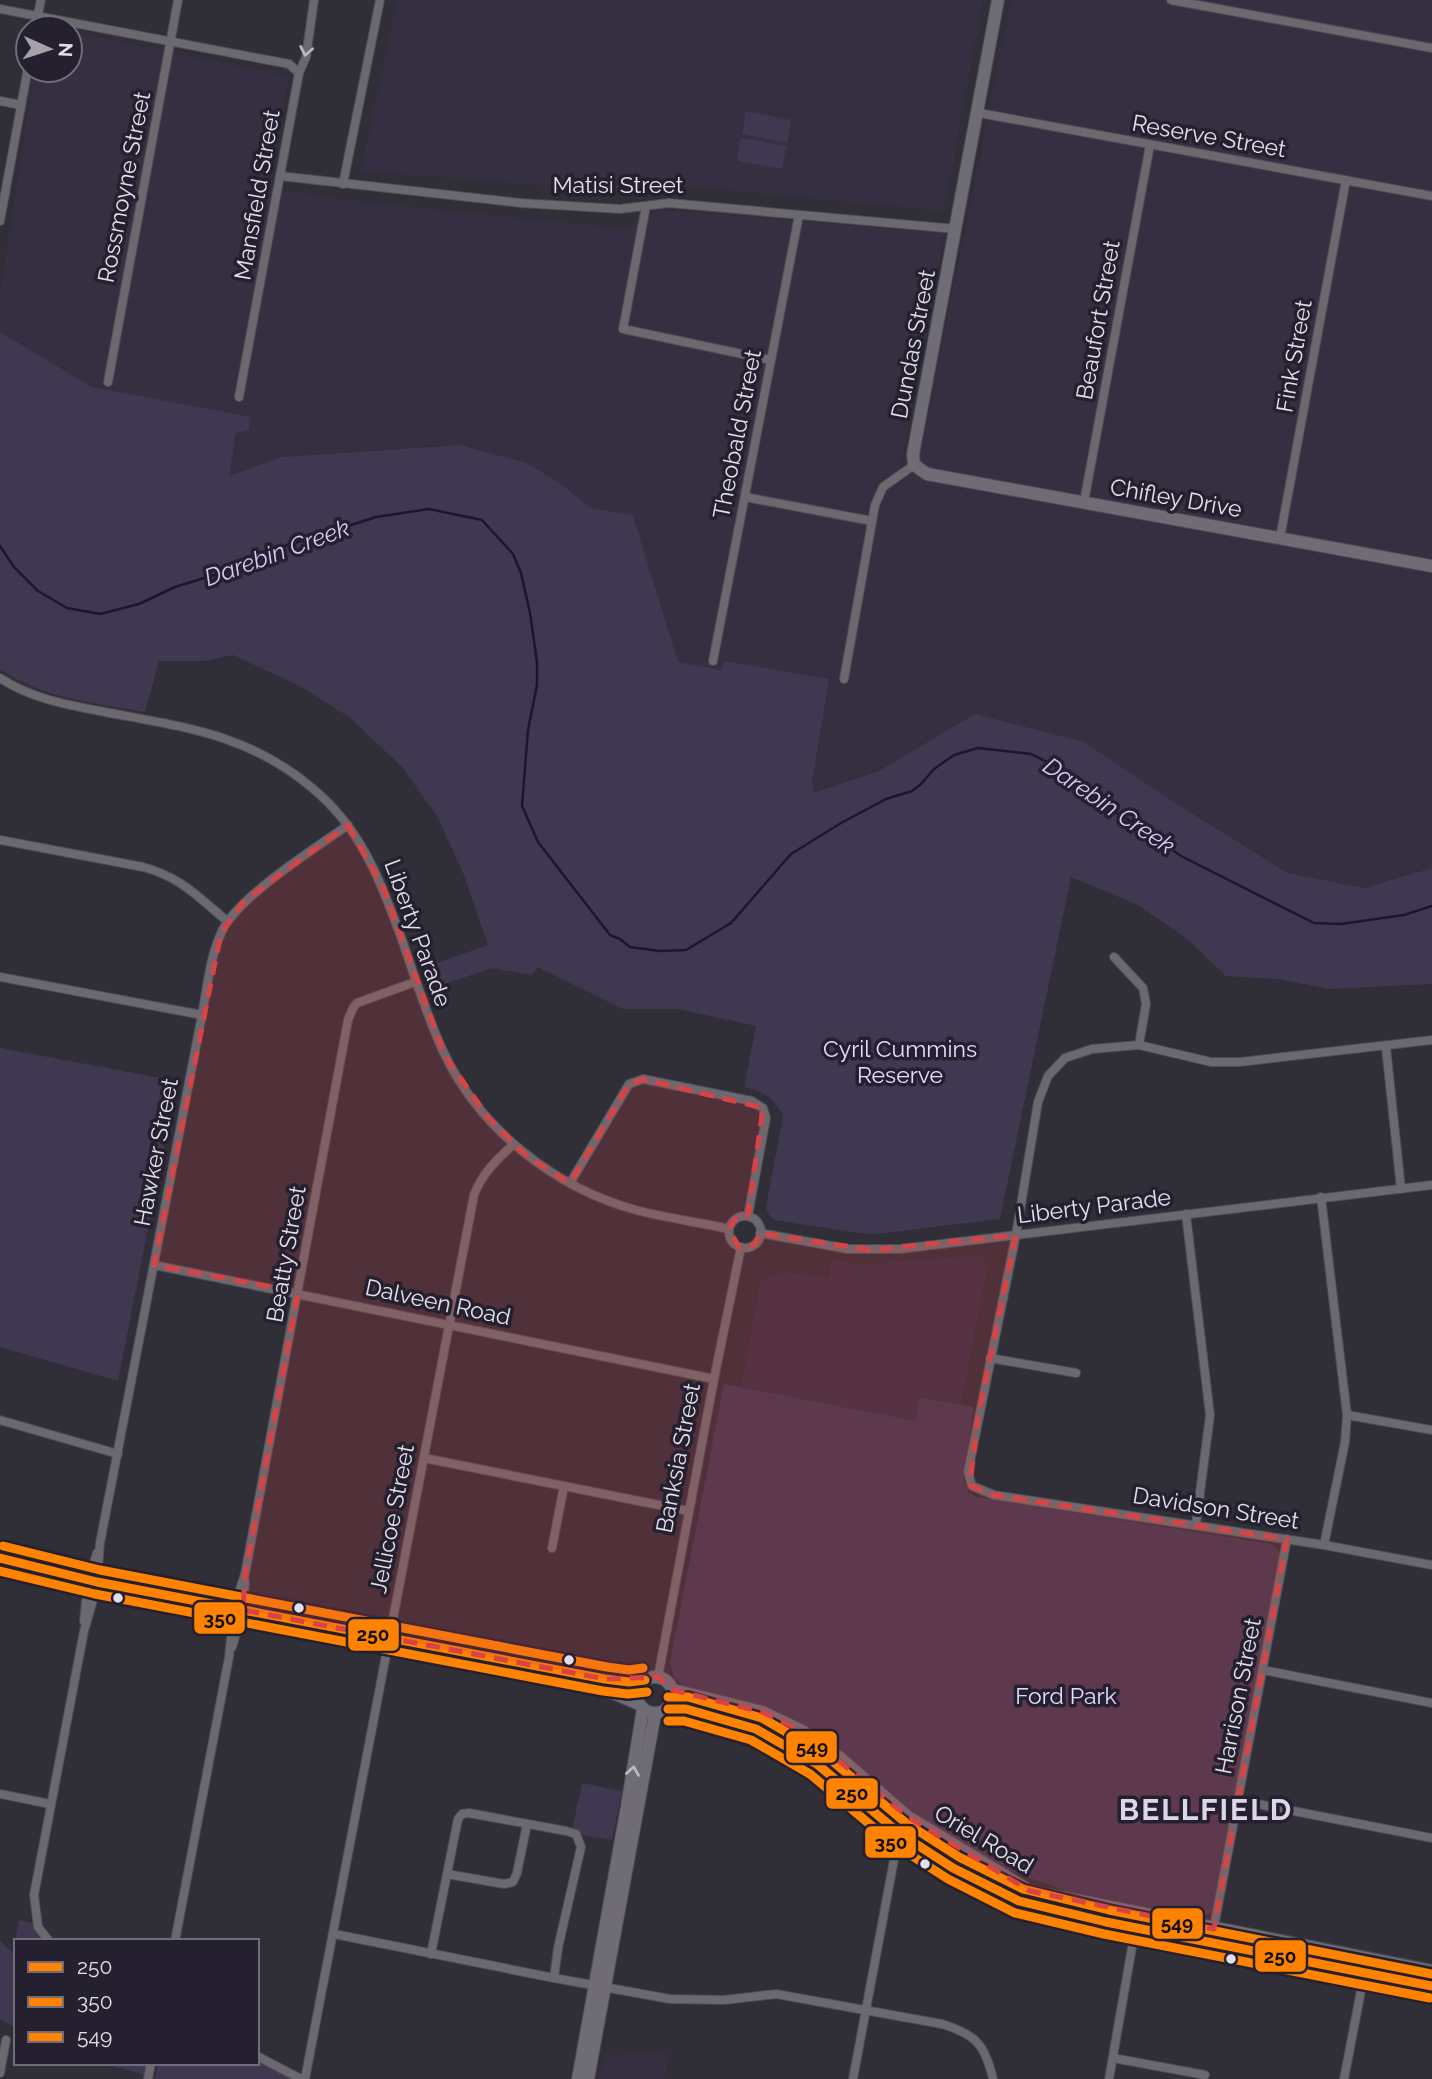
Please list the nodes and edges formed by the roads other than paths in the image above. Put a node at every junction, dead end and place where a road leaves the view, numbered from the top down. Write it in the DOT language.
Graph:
graph roads {
  1 [pos="178,0"];
  2 [pos="314,0"];
  3 [pos="380,0"];
  4 [pos="998,0"];
  5 [pos="1171,0"];
  6 [pos="0,9"];
  7 [pos="27,14"];
  8 [pos="84,25"];
  9 [pos="171,41"];
  10 [pos="1432,48"];
  11 [pos="299,73"];
  12 [pos="25,84"];
  13 [pos="0,101"];
  14 [pos="21,105"];
  15 [pos="979,113"];
  16 [pos="1150,145"];
  17 [pos="280,176"];
  18 [pos="1346,180"];
  19 [pos="343,184"];
  20 [pos="1432,196"];
  21 [pos="646,206"];
  22 [pos="799,215"];
  23 [pos="0,221"];
  24 [pos="956,229"];
  25 [pos="771,360"];
  26 [pos="108,382"];
  27 [pos="239,397"];
  28 [pos="915,465"];
  29 [pos="745,497"];
  30 [pos="1084,502"];
  31 [pos="872,521"];
  32 [pos="1280,538"];
  33 [pos="1432,566"];
  34 [pos="713,661"];
  35 [pos="844,679"];
  36 [pos="1,680"];
  37 [pos="348,825"];
  38 [pos="0,840"];
  39 [pos="228,921"];
  40 [pos="1115,957"];
  41 [pos="0,977"];
  42 [pos="415,982"];
  43 [pos="202,1015"];
  44 [pos="1432,1040"];
  45 [pos="1139,1045"];
  46 [pos="1386,1047"];
  47 [pos="513,1144"];
  48 [pos="569,1183"];
  49 [pos="1432,1185"];
  50 [pos="1401,1189"];
  51 [pos="1321,1197"];
  52 [pos="1186,1214"];
  53 [pos="748,1216"];
  54 [pos="729,1229"];
  55 [pos="760,1233"];
  56 [pos="1016,1235"];
  57 [pos="741,1247"];
  58 [pos="154,1265"];
  59 [pos="298,1292"];
  60 [pos="450,1324"];
  61 [pos="990,1359"];
  62 [pos="1076,1373"];
  63 [pos="714,1379"];
  64 [pos="1347,1415"];
  65 [pos="0,1420"];
  66 [pos="1432,1430"];
  67 [pos="118,1454"];
  68 [pos="424,1458"];
  69 [pos="564,1486"];
  70 [pos="689,1511"];
  71 [pos="1196,1524"];
  72 [pos="1287,1539"];
  73 [pos="1324,1545"];
  74 [pos="552,1548"];
  75 [pos="0,1558"];
  76 [pos="1432,1565"];
  77 [pos="0,1570"];
  78 [pos="92,1587"];
  79 [pos="237,1615"];
  80 [pos="388,1636"];
  81 [pos="386,1650"];
  82 [pos="1263,1670"];
  83 [pos="652,1679"];
  84 [pos="673,1690"];
  85 [pos="1432,1703"];
  86 [pos="651,1709"];
  87 [pos="0,1794"];
  88 [pos="1237,1800"];
  89 [pos="50,1804"];
  90 [pos="908,1817"];
  91 [pos="527,1824"];
  92 [pos="899,1833"];
  93 [pos="1432,1838"];
  94 [pos="447,1874"];
  95 [pos="1138,1913"];
  96 [pos="1135,1927"];
  97 [pos="1214,1929"];
  98 [pos="334,1934"];
  99 [pos="47,1939"];
  100 [pos="175,1939"];
  101 [pos="1211,1943"];
  102 [pos="431,1954"];
  103 [pos="1366,1966"];
  104 [pos="1432,1971"];
  105 [pos="554,1979"];
  106 [pos="1432,1986"];
  107 [pos="601,1987"];
  108 [pos="866,2012"];
  109 [pos="6,2040"];
  110 [pos="259,2057"];
  111 [pos="1112,2058"];
  112 [pos="0,2073"];
  113 [pos="1205,2075"];
  114 [pos="303,2079"];
  115 [pos="578,2079"];
  116 [pos="588,2079"];
  117 [pos="853,2079"];
  118 [pos="993,2079"];
  119 [pos="1109,2079"];
  120 [pos="1344,2079"];
  1 -- 9 [label="street, Rossmoyne Street"];
  2 -- 11 [label="street, Mansfield Street, one-way"];
  3 -- 19 [label="street"];
  4 -- 15 [label="main road, Dundas Street"];
  5 -- 10 [label="street"];
  6 -- 7 [label="street"];
  8 -- 9 [label="street"];
  9 -- 11 [label="street"];
  9 -- 26 [label="street, Rossmoyne Street"];
  11 -- 17 [label="street, Mansfield Street"];
  12 -- 14 [label="street"];
  13 -- 14 [label="street"];
  14 -- 23 [label="street"];
  15 -- 16 [label="street, Reserve Street"];
  15 -- 24 [label="main road, Dundas Street"];
  16 -- 18 [label="street, Reserve Street"];
  16 -- 30 [label="street, Beaufort Street"];
  17 -- 19 [label="street, Matisi Street"];
  17 -- 27 [label="street, Mansfield Street"];
  18 -- 20 [label="street, Reserve Street"];
  18 -- 32 [label="street, Fink Street"];
  19 -- 21 [label="street, Matisi Street"];
  21 -- 22 [label="street, Matisi Street"];
  21 -- 25 [label="street"];
  22 -- 24 [label="street, Matisi Street"];
  22 -- 25 [label="street, Theobald Street"];
  24 -- 28 [label="main road, Dundas Street"];
  25 -- 29 [label="street, Theobald Street"];
  28 -- 30 [label="main road, Chifley Drive"];
  28 -- 31 [label="street"];
  29 -- 31 [label="street"];
  29 -- 34 [label="street, Theobald Street"];
  30 -- 32 [label="main road, Chifley Drive"];
  31 -- 35 [label="street"];
  32 -- 33 [label="main road, Chifley Drive"];
  36 -- 37 [label="street, Liberty Parade"];
  37 -- 39 [label="street, Hawker Street"];
  37 -- 42 [label="street, Liberty Parade"];
  38 -- 39 [label="street"];
  39 -- 43 [label="street, Hawker Street"];
  40 -- 45 [label="street"];
  41 -- 43 [label="street"];
  42 -- 47 [label="street, Liberty Parade"];
  42 -- 59 [label="street, Beatty Street"];
  43 -- 58 [label="street, Hawker Street"];
  44 -- 46 [label="street"];
  45 -- 46 [label="street"];
  45 -- 56 [label="street"];
  46 -- 50 [label="street"];
  47 -- 48 [label="street, Liberty Parade"];
  47 -- 60 [label="street, Jellicoe Street"];
  48 -- 53 [label="street"];
  48 -- 54 [label="street, Liberty Parade"];
  49 -- 50 [label="street, Liberty Parade"];
  50 -- 51 [label="street, Liberty Parade"];
  51 -- 52 [label="street, Liberty Parade"];
  51 -- 64 [label="street"];
  52 -- 56 [label="street, Liberty Parade"];
  52 -- 71 [label="street"];
  53 -- 54 [label="street"];
  53 -- 55 [label="street"];
  54 -- 57 [label="street"];
  55 -- 56 [label="street, Liberty Parade"];
  55 -- 57 [label="street"];
  56 -- 61 [label="street"];
  57 -- 63 [label="street, Banksia Street"];
  58 -- 59 [label="street, Dalveen Road"];
  58 -- 67 [label="street, Hawker Street"];
  59 -- 60 [label="street, Dalveen Road"];
  59 -- 79 [label="street, Beatty Street"];
  60 -- 63 [label="street, Dalveen Road"];
  60 -- 68 [label="street, Jellicoe Street"];
  61 -- 62 [label="street"];
  61 -- 71 [label="street, Davidson Street"];
  63 -- 70 [label="street, Banksia Street"];
  64 -- 66 [label="street"];
  64 -- 73 [label="street"];
  65 -- 67 [label="street"];
  67 -- 78 [label="street, Hawker Street"];
  68 -- 69 [label="street"];
  68 -- 80 [label="street, Jellicoe Street"];
  69 -- 70 [label="street"];
  69 -- 74 [label="street"];
  70 -- 83 [label="street, Banksia Street"];
  71 -- 72 [label="street, Davidson Street"];
  72 -- 73 [label="street, Davidson Street"];
  72 -- 82 [label="street, Harrison Street"];
  73 -- 76 [label="street, Davidson Street"];
  75 -- 78 [label="main road, Oriel Road"];
  77 -- 78 [label="main road, Oriel Road"];
  78 -- 79 [label="main road, Oriel Road"];
  78 -- 89 [label="street, Hawker Street"];
  79 -- 80 [label="main road, Oriel Road"];
  79 -- 81 [label="main road, Oriel Road"];
  79 -- 100 [label="street, Beatty Street"];
  80 -- 81 [label="street, Jellicoe Street"];
  80 -- 83 [label="main road, Oriel Road"];
  81 -- 86 [label="main road, Oriel Road"];
  81 -- 98 [label="street, Jellicoe Street"];
  82 -- 85 [label="street"];
  82 -- 88 [label="street, Harrison Street"];
  83 -- 84 [label="main road"];
  83 -- 86 [label="main road"];
  84 -- 86 [label="main road"];
  84 -- 90 [label="main road, Oriel Road"];
  86 -- 92 [label="main road, Oriel Road"];
  86 -- 107 [label="main road"];
  87 -- 89 [label="street"];
  88 -- 93 [label="street"];
  88 -- 97 [label="street, Harrison Street"];
  89 -- 99 [label="street, Hawker Street"];
  90 -- 92 [label="street"];
  90 -- 95 [label="main road, Oriel Road"];
  91 -- 94 [label="street"];
  91 -- 94 [label="street"];
  91 -- 105 [label="street"];
  92 -- 96 [label="main road, Oriel Road"];
  92 -- 108 [label="street"];
  94 -- 102 [label="street"];
  95 -- 96 [label="street"];
  95 -- 97 [label="main road, Oriel Road"];
  96 -- 101 [label="main road, Oriel Road"];
  96 -- 111 [label="street"];
  97 -- 101 [label="street, Harrison Street"];
  97 -- 103 [label="main road, Oriel Road"];
  98 -- 102 [label="street"];
  98 -- 114 [label="street, Jellicoe Street"];
  101 -- 103 [label="main road, Oriel Road"];
  102 -- 105 [label="street"];
  103 -- 104 [label="main road, Oriel Road"];
  103 -- 106 [label="main road, Oriel Road"];
  103 -- 120 [label="street"];
  105 -- 107 [label="street"];
  107 -- 108 [label="street"];
  107 -- 115 [label="main road"];
  107 -- 116 [label="main road"];
  108 -- 117 [label="street"];
  108 -- 118 [label="street"];
  109 -- 112 [label="street"];
  110 -- 114 [label="street"];
  111 -- 113 [label="street"];
  111 -- 119 [label="street"];
}
